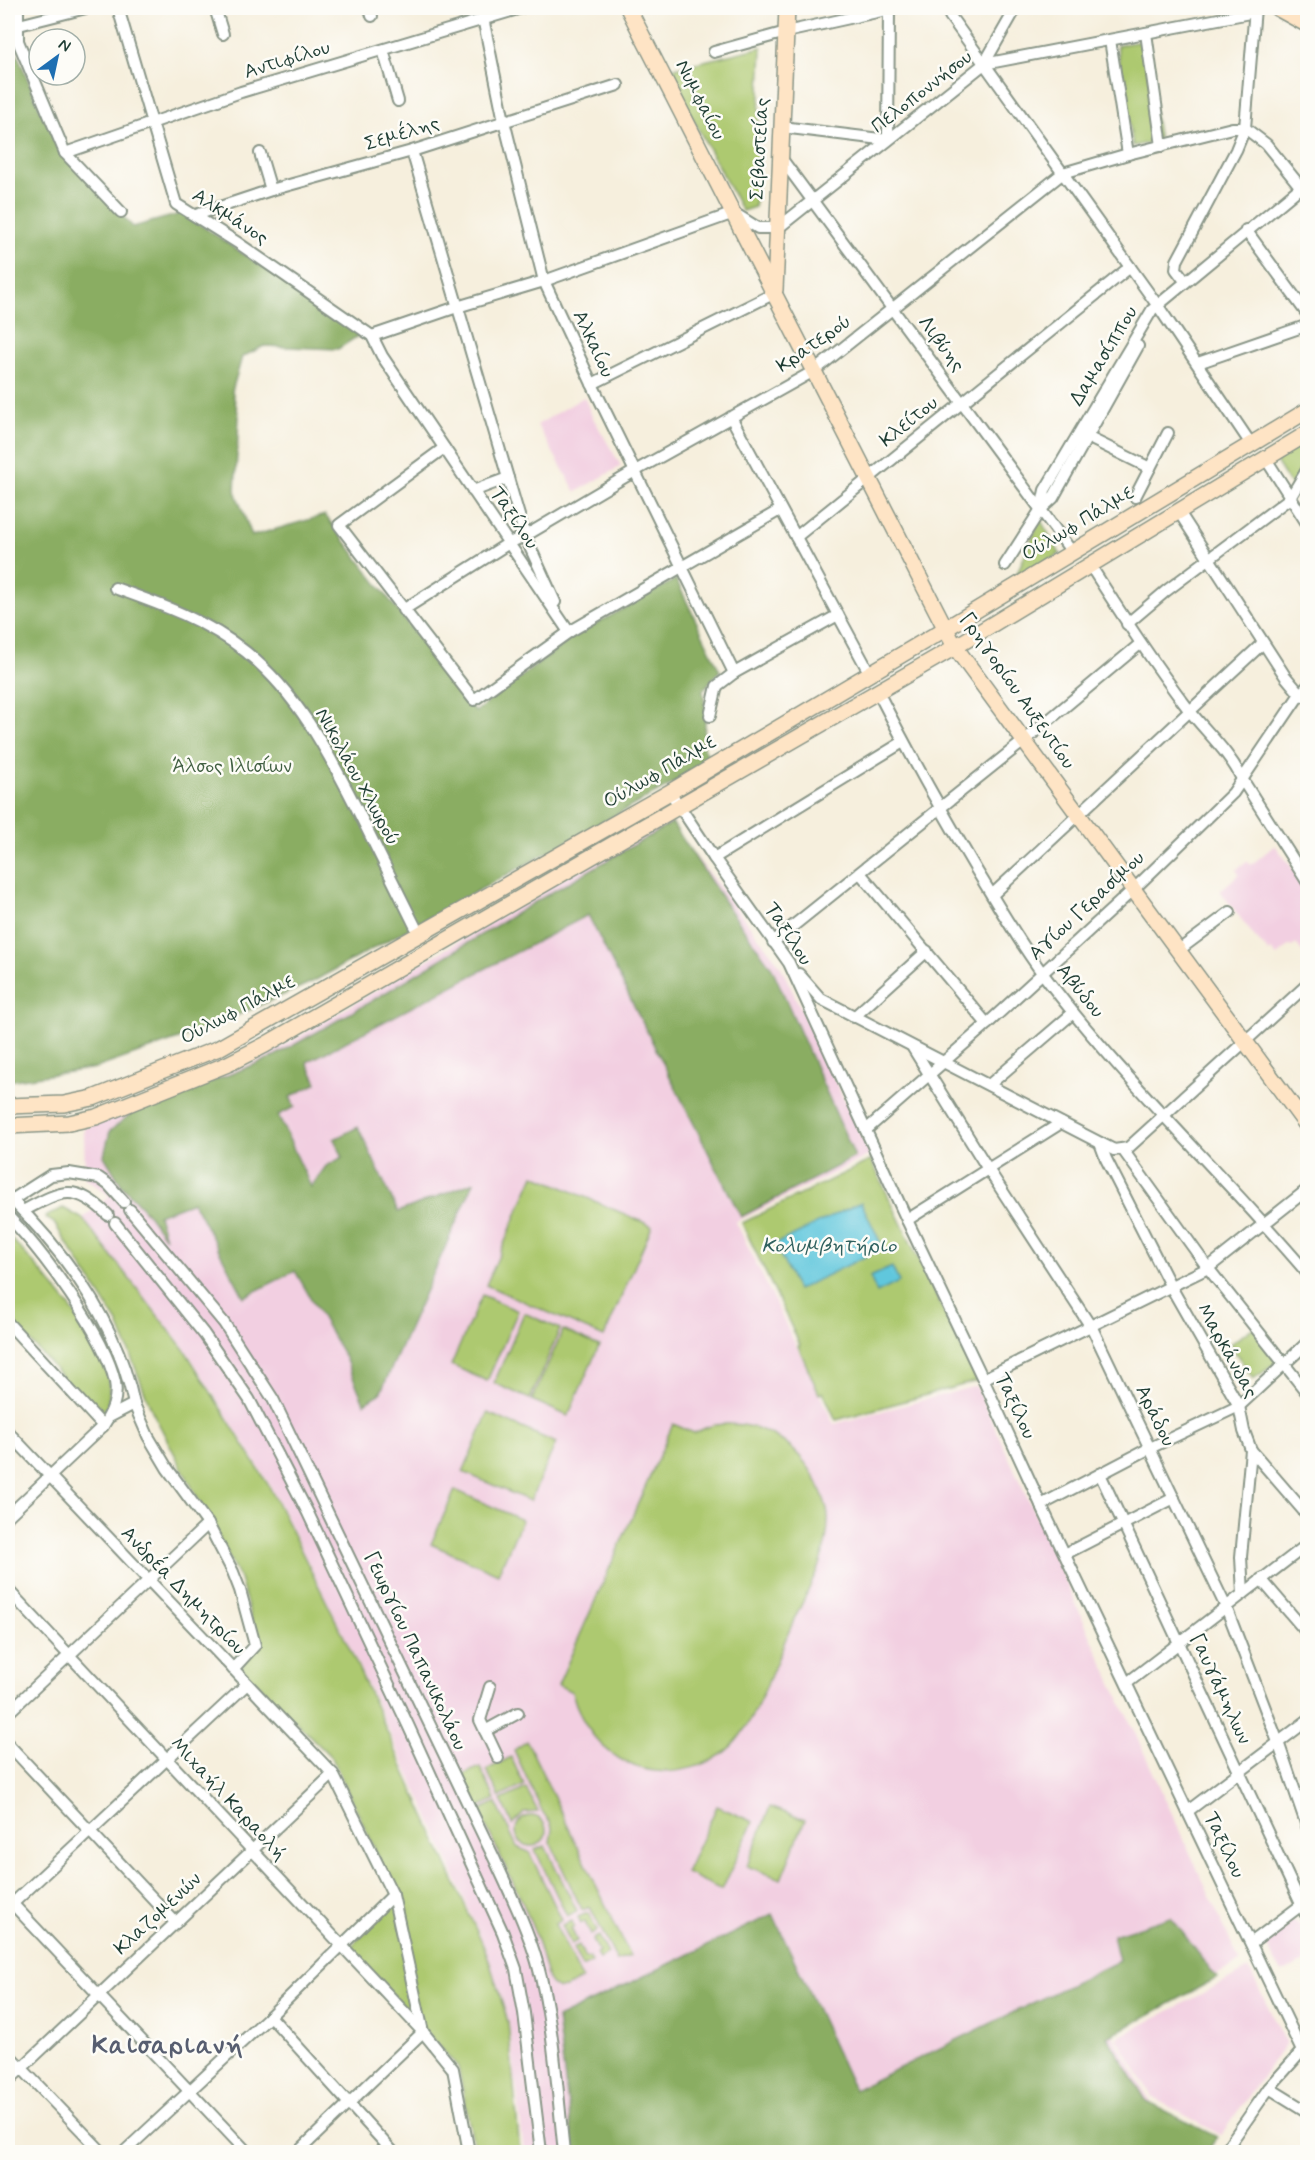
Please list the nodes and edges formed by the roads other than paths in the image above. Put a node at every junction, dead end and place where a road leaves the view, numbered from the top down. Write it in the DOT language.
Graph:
graph roads {
  1 [pos="18,8"];
  2 [pos="86,8"];
  3 [pos="118,8"];
  4 [pos="215,8"];
  5 [pos="521,8"];
  6 [pos="628,8"];
  7 [pos="788,8"];
  8 [pos="892,8"];
  9 [pos="950,8"];
  10 [pos="1016,8"];
  11 [pos="1277,8"];
  12 [pos="1255,10"];
  13 [pos="482,13"];
  14 [pos="1308,25"];
  15 [pos="13,26"];
  16 [pos="786,32"];
  17 [pos="1146,33"];
  18 [pos="223,34"];
  19 [pos="1110,39"];
  20 [pos="383,50"];
  21 [pos="714,52"];
  22 [pos="984,64"];
  23 [pos="618,85"];
  24 [pos="398,101"];
  25 [pos="504,121"];
  26 [pos="153,122"];
  27 [pos="782,127"];
  28 [pos="1245,128"];
  29 [pos="888,141"];
  30 [pos="1162,146"];
  31 [pos="412,151"];
  32 [pos="65,153"];
  33 [pos="260,153"];
  34 [pos="1128,154"];
  35 [pos="781,158"];
  36 [pos="1063,173"];
  37 [pos="1304,184"];
  38 [pos="271,190"];
  39 [pos="1308,196"];
  40 [pos="812,201"];
  41 [pos="121,212"];
  42 [pos="734,213"];
  43 [pos="196,215"];
  44 [pos="778,228"];
  45 [pos="1246,230"];
  46 [pos="1130,267"];
  47 [pos="544,280"];
  48 [pos="1185,281"];
  49 [pos="775,292"];
  50 [pos="1158,306"];
  51 [pos="457,307"];
  52 [pos="892,309"];
  53 [pos="1308,315"];
  54 [pos="1308,325"];
  55 [pos="372,336"];
  56 [pos="1198,363"];
  57 [pos="814,371"];
  58 [pos="592,384"];
  59 [pos="962,402"];
  60 [pos="1308,410"];
  61 [pos="731,417"];
  62 [pos="1168,433"];
  63 [pos="1308,434"];
  64 [pos="1082,435"];
  65 [pos="1251,444"];
  66 [pos="444,447"];
  67 [pos="1266,459"];
  68 [pos="1150,468"];
  69 [pos="1308,468"];
  70 [pos="635,471"];
  71 [pos="508,478"];
  72 [pos="868,478"];
  73 [pos="473,490"];
  74 [pos="1135,496"];
  75 [pos="1290,498"];
  76 [pos="1041,509"];
  77 [pos="780,510"];
  78 [pos="1179,512"];
  79 [pos="1308,525"];
  80 [pos="525,536"];
  81 [pos="796,537"];
  82 [pos="509,543"];
  83 [pos="1072,552"];
  84 [pos="1210,558"];
  85 [pos="1005,565"];
  86 [pos="1090,566"];
  87 [pos="683,567"];
  88 [pos="115,588"];
  89 [pos="403,610"];
  90 [pos="838,615"];
  91 [pos="1127,624"];
  92 [pos="945,629"];
  93 [pos="569,632"];
  94 [pos="1263,643"];
  95 [pos="1140,644"];
  96 [pos="955,647"];
  97 [pos="734,673"];
  98 [pos="870,674"];
  99 [pos="878,692"];
  100 [pos="1305,693"];
  101 [pos="1190,712"];
  102 [pos="710,716"];
  103 [pos="1025,740"];
  104 [pos="903,742"];
  105 [pos="1242,779"];
  106 [pos="670,792"];
  107 [pos="680,806"];
  108 [pos="940,808"];
  109 [pos="1079,813"];
  110 [pos="714,858"];
  111 [pos="860,873"];
  112 [pos="1308,883"];
  113 [pos="1134,889"];
  114 [pos="992,895"];
  115 [pos="1230,912"];
  116 [pos="419,934"];
  117 [pos="773,942"];
  118 [pos="1179,950"];
  119 [pos="927,951"];
  120 [pos="789,963"];
  121 [pos="1042,972"];
  122 [pos="1308,984"];
  123 [pos="1073,1013"];
  124 [pos="854,1017"];
  125 [pos="987,1024"];
  126 [pos="1245,1042"];
  127 [pos="913,1048"];
  128 [pos="943,1062"];
  129 [pos="930,1075"];
  130 [pos="989,1085"];
  131 [pos="8,1106"];
  132 [pos="1163,1115"];
  133 [pos="1061,1123"];
  134 [pos="14,1126"];
  135 [pos="1308,1127"];
  136 [pos="866,1130"];
  137 [pos="8,1138"];
  138 [pos="1100,1143"];
  139 [pos="1126,1149"];
  140 [pos="988,1169"];
  141 [pos="1308,1189"];
  142 [pos="10,1198"];
  143 [pos="23,1211"];
  144 [pos="8,1216"];
  145 [pos="907,1220"];
  146 [pos="1265,1224"];
  147 [pos="1208,1268"];
  148 [pos="1308,1274"];
  149 [pos="1171,1287"];
  150 [pos="8,1323"];
  151 [pos="1091,1326"];
  152 [pos="1308,1342"];
  153 [pos="1283,1363"];
  154 [pos="983,1379"];
  155 [pos="1308,1394"];
  156 [pos="134,1404"];
  157 [pos="1239,1406"];
  158 [pos="106,1421"];
  159 [pos="8,1432"];
  160 [pos="1150,1448"];
  161 [pos="1251,1450"];
  162 [pos="1100,1474"];
  163 [pos="50,1476"];
  164 [pos="1174,1498"];
  165 [pos="1041,1505"];
  166 [pos="8,1516"];
  167 [pos="1308,1516"];
  168 [pos="208,1524"];
  169 [pos="1123,1524"];
  170 [pos="1308,1544"];
  171 [pos="1065,1554"];
  172 [pos="1262,1579"];
  173 [pos="148,1580"];
  174 [pos="8,1590"];
  175 [pos="1243,1594"];
  176 [pos="1226,1606"];
  177 [pos="1308,1634"];
  178 [pos="1179,1643"];
  179 [pos="69,1655"];
  180 [pos="233,1669"];
  181 [pos="1127,1683"];
  182 [pos="247,1684"];
  183 [pos="490,1687"];
  184 [pos="8,1713"];
  185 [pos="518,1713"];
  186 [pos="1308,1720"];
  187 [pos="480,1728"];
  188 [pos="1278,1742"];
  189 [pos="8,1744"];
  190 [pos="498,1758"];
  191 [pos="166,1759"];
  192 [pos="1240,1772"];
  193 [pos="333,1774"];
  194 [pos="1188,1811"];
  195 [pos="1308,1829"];
  196 [pos="90,1832"];
  197 [pos="252,1850"];
  198 [pos="393,1895"];
  199 [pos="1304,1903"];
  200 [pos="9,1904"];
  201 [pos="1308,1919"];
  202 [pos="176,1923"];
  203 [pos="1251,1943"];
  204 [pos="341,1946"];
  205 [pos="98,1995"];
  206 [pos="270,2016"];
  207 [pos="423,2032"];
  208 [pos="1305,2050"];
  209 [pos="8,2054"];
  210 [pos="21,2068"];
  211 [pos="8,2081"];
  212 [pos="1269,2088"];
  213 [pos="189,2091"];
  214 [pos="349,2103"];
  215 [pos="1308,2112"];
  216 [pos="1228,2151"];
  217 [pos="102,2152"];
  218 [pos="124,2152"];
  219 [pos="247,2152"];
  220 [pos="298,2152"];
  221 [pos="393,2152"];
  222 [pos="469,2152"];
  223 [pos="540,2152"];
  224 [pos="564,2152"];
  1 -- 15 [label="street"];
  2 -- 15 [label="street"];
  3 -- 26 [label="street, Αλκμάνος"];
  4 -- 18 [label="street"];
  5 -- 13 [label="street, Αντιφίλου"];
  6 -- 42 [label="main road, Νυμφαίου"];
  7 -- 16 [label="main road, Σεβαστείας"];
  8 -- 16 [label="street"];
  8 -- 29 [label="street"];
  9 -- 22 [label="street"];
  10 -- 22 [label="street"];
  11 -- 14 [label="main road"];
  12 -- 17 [label="street, Πελοποννήσου"];
  12 -- 28 [label="street"];
  13 -- 20 [label="street, Αντιφίλου"];
  13 -- 25 [label="street, Αλκαίου"];
  15 -- 32 [label="street"];
  16 -- 21 [label="street"];
  16 -- 27 [label="main road, Σεβαστείας"];
  17 -- 19 [label="street, Πελοποννήσου"];
  17 -- 30 [label="street"];
  19 -- 22 [label="street, Πελοποννήσου"];
  19 -- 34 [label="street"];
  20 -- 24 [label="street"];
  20 -- 26 [label="street, Αντιφίλου"];
  22 -- 29 [label="street, Πελοποννήσου"];
  22 -- 36 [label="street"];
  23 -- 25 [label="street, Σεμέλης"];
  25 -- 31 [label="street, Σεμέλης"];
  25 -- 47 [label="street, Αλκαίου"];
  26 -- 32 [label="street, Αντιφίλου"];
  26 -- 43 [label="street, Αλκμάνος"];
  27 -- 29 [label="street"];
  27 -- 35 [label="main road, Σεβαστείας"];
  28 -- 30 [label="street, Κρατερού"];
  28 -- 37 [label="street"];
  28 -- 48 [label="street"];
  29 -- 40 [label="street, Πελοποννήσου"];
  30 -- 34 [label="street, Κρατερού"];
  31 -- 38 [label="street, Σεμέλης"];
  31 -- 51 [label="street, Ταξίλου"];
  32 -- 41 [label="street"];
  33 -- 38 [label="street"];
  34 -- 36 [label="street, Κρατερού"];
  35 -- 40 [label="street, Λιβύης"];
  35 -- 44 [label="main road, Σεβαστείας"];
  36 -- 46 [label="street"];
  36 -- 52 [label="street, Κρατερού"];
  37 -- 39 [label="street"];
  37 -- 45 [label="street, Δαμασίππου"];
  38 -- 43 [label="street, Σεμέλης"];
  40 -- 44 [label="street, Πελοποννήσου"];
  40 -- 52 [label="street, Λιβύης"];
  42 -- 44 [label="street"];
  42 -- 47 [label="street"];
  42 -- 49 [label="main road, Γρηγορίου Αυξεντίου"];
  43 -- 55 [label="street, Αλκμάνος"];
  44 -- 49 [label="main road, Σεβαστείας"];
  45 -- 48 [label="street, Δαμασίππου"];
  45 -- 53 [label="street"];
  46 -- 50 [label="street"];
  46 -- 59 [label="street, Κλείτου"];
  47 -- 51 [label="street"];
  47 -- 58 [label="street, Αλκαίου"];
  48 -- 50 [label="street, Δαμασίππου"];
  49 -- 57 [label="main road, Γρηγορίου Αυξεντίου"];
  49 -- 58 [label="street"];
  50 -- 56 [label="street"];
  50 -- 64 [label="street, Δαμασίππου"];
  51 -- 55 [label="street"];
  51 -- 71 [label="street, Ταξίλου"];
  52 -- 57 [label="street, Κρατερού"];
  52 -- 59 [label="street, Λιβύης"];
  54 -- 56 [label="street"];
  55 -- 66 [label="street, Ταξίλου"];
  56 -- 65 [label="street"];
  57 -- 61 [label="street, Κρατερού"];
  57 -- 72 [label="main road, Γρηγορίου Αυξεντίου"];
  58 -- 70 [label="street, Αλκαίου"];
  59 -- 72 [label="street, Κλείτου"];
  59 -- 76 [label="street, Λιβύης"];
  60 -- 65 [label="main road, Ούλωφ Πάλμε"];
  61 -- 70 [label="street, Κρατερού"];
  61 -- 77 [label="street"];
  62 -- 68 [label="street"];
  63 -- 67 [label="main road, Ούλωφ Πάλμε"];
  64 -- 68 [label="street"];
  64 -- 76 [label="street, Δαμασίππου"];
  65 -- 83 [label="main road, Ούλωφ Πάλμε"];
  66 -- 73 [label="street, Ταξίλου"];
  66 -- 89 [label="street"];
  67 -- 75 [label="street"];
  67 -- 78 [label="main road, Ούλωφ Πάλμε"];
  68 -- 74 [label="street"];
  69 -- 75 [label="street"];
  70 -- 80 [label="street, Κρατερού"];
  70 -- 87 [label="street, Αλκαίου"];
  71 -- 73 [label="street"];
  71 -- 80 [label="street, Ταξίλου"];
  72 -- 81 [label="street, Κλείτου"];
  72 -- 92 [label="main road, Γρηγορίου Αυξεντίου"];
  73 -- 82 [label="street, Ταξίλου"];
  75 -- 79 [label="street"];
  75 -- 84 [label="street"];
  76 -- 83 [label="street, Λιβύης"];
  76 -- 85 [label="street, Δαμασίππου"];
  77 -- 81 [label="street"];
  77 -- 87 [label="street"];
  78 -- 84 [label="street"];
  78 -- 86 [label="main road, Ούλωφ Πάλμε"];
  80 -- 82 [label="street, Κρατερού"];
  80 -- 93 [label="street, Ταξίλου"];
  81 -- 90 [label="street"];
  82 -- 89 [label="street, Κρατερού"];
  82 -- 93 [label="street, Ταξίλου"];
  83 -- 92 [label="main road, Ούλωφ Πάλμε"];
  84 -- 91 [label="street"];
  84 -- 94 [label="street"];
  86 -- 91 [label="street"];
  86 -- 96 [label="main road, Ούλωφ Πάλμε"];
  87 -- 93 [label="street"];
  87 -- 97 [label="street, Αλκαίου"];
  88 -- 116 [label="street, Νικολάου Χλωρού"];
  89 -- 93 [label="street"];
  90 -- 97 [label="street"];
  90 -- 98 [label="street"];
  91 -- 95 [label="street"];
  92 -- 96 [label="main road, Γρηγορίου Αυξεντίου"];
  92 -- 98 [label="main road, Ούλωφ Πάλμε"];
  94 -- 100 [label="street"];
  94 -- 101 [label="street"];
  95 -- 101 [label="street"];
  95 -- 103 [label="street"];
  96 -- 99 [label="main road, Ούλωφ Πάλμε"];
  96 -- 103 [label="main road, Γρηγορίου Αυξεντίου"];
  97 -- 102 [label="street"];
  98 -- 106 [label="main road, Ούλωφ Πάλμε"];
  99 -- 104 [label="street, Αβύδου"];
  99 -- 107 [label="main road, Ούλωφ Πάλμε"];
  100 -- 105 [label="street, Αγίου Γερασίμου"];
  101 -- 105 [label="street"];
  101 -- 109 [label="street"];
  103 -- 108 [label="street"];
  103 -- 109 [label="main road, Γρηγορίου Αυξεντίου"];
  104 -- 108 [label="street, Αβύδου"];
  104 -- 110 [label="street"];
  105 -- 112 [label="street"];
  105 -- 113 [label="street, Αγίου Γερασίμου"];
  106 -- 107 [label="street, Ταξίλου"];
  106 -- 116 [label="main road, Ούλωφ Πάλμε"];
  107 -- 110 [label="street, Ταξίλου"];
  107 -- 134 [label="main road, Ούλωφ Πάλμε"];
  108 -- 111 [label="street"];
  108 -- 114 [label="street, Αβύδου"];
  109 -- 113 [label="main road, Γρηγορίου Αυξεντίου"];
  109 -- 114 [label="street"];
  110 -- 117 [label="street, Ταξίλου"];
  111 -- 117 [label="street"];
  111 -- 119 [label="street"];
  113 -- 118 [label="main road, Γρηγορίου Αυξεντίου"];
  113 -- 121 [label="street, Αγίου Γερασίμου"];
  114 -- 121 [label="street, Αβύδου"];
  115 -- 118 [label="street"];
  116 -- 131 [label="main road, Ούλωφ Πάλμε"];
  117 -- 120 [label="street, Ταξίλου"];
  118 -- 126 [label="main road, Γρηγορίου Αυξεντίου"];
  119 -- 124 [label="street"];
  119 -- 125 [label="street"];
  120 -- 124 [label="street"];
  120 -- 136 [label="street, Ταξίλου"];
  121 -- 123 [label="street, Αβύδου"];
  121 -- 125 [label="street, Αγίου Γερασίμου"];
  122 -- 126 [label="street"];
  123 -- 130 [label="street"];
  123 -- 132 [label="street, Αβύδου"];
  124 -- 127 [label="street"];
  125 -- 128 [label="street, Αγίου Γερασίμου"];
  126 -- 132 [label="street"];
  126 -- 135 [label="main road, Γρηγορίου Αυξεντίου"];
  127 -- 128 [label="street"];
  127 -- 129 [label="street, Αράδου"];
  128 -- 129 [label="street, Αγίου Γερασίμου"];
  128 -- 130 [label="street"];
  129 -- 136 [label="street, Αγίου Γερασίμου"];
  129 -- 140 [label="street, Αράδου"];
  130 -- 133 [label="street"];
  132 -- 139 [label="street"];
  132 -- 146 [label="street, Αβύδου"];
  133 -- 138 [label="street"];
  133 -- 140 [label="street"];
  134 -- 137 [label="main road"];
  136 -- 145 [label="street, Ταξίλου"];
  138 -- 139 [label="street"];
  138 -- 149 [label="street, Μαρκάνδας"];
  139 -- 147 [label="street"];
  140 -- 145 [label="street"];
  140 -- 151 [label="street, Αράδου"];
  141 -- 146 [label="street"];
  142 -- 143 [label="street"];
  142 -- 224 [label="street, Γεωργίου Παπανικολάου"];
  143 -- 156 [label="street"];
  143 -- 223 [label="street, Γεωργίου Παπανικολάου"];
  144 -- 158 [label="street"];
  145 -- 154 [label="street, Ταξίλου"];
  146 -- 147 [label="street"];
  146 -- 148 [label="street, Αβύδου"];
  147 -- 149 [label="street"];
  147 -- 153 [label="street"];
  149 -- 151 [label="street"];
  149 -- 157 [label="street, Μαρκάνδας"];
  150 -- 158 [label="street"];
  151 -- 154 [label="street"];
  151 -- 160 [label="street, Αράδου"];
  152 -- 153 [label="street"];
  153 -- 155 [label="street"];
  153 -- 157 [label="street"];
  154 -- 165 [label="street, Ταξίλου"];
  156 -- 158 [label="street"];
  156 -- 168 [label="street"];
  157 -- 160 [label="street"];
  157 -- 161 [label="street, Μαρκάνδας"];
  158 -- 163 [label="street"];
  159 -- 163 [label="street, Ανδρέα Δημητρίου"];
  160 -- 162 [label="street"];
  160 -- 164 [label="street, Αράδου"];
  161 -- 167 [label="street"];
  161 -- 175 [label="street, Μαρκάνδας"];
  162 -- 165 [label="street"];
  162 -- 169 [label="street, Γαυγάμηλων"];
  163 -- 166 [label="street"];
  163 -- 173 [label="street, Ανδρέα Δημητρίου"];
  164 -- 169 [label="street"];
  164 -- 176 [label="street, Αράδου"];
  165 -- 171 [label="street, Ταξίλου"];
  168 -- 173 [label="street"];
  168 -- 180 [label="street"];
  169 -- 171 [label="street"];
  169 -- 178 [label="street, Γαυγάμηλων"];
  170 -- 172 [label="street"];
  171 -- 181 [label="street, Ταξίλου"];
  172 -- 175 [label="street"];
  172 -- 177 [label="street"];
  173 -- 179 [label="street"];
  173 -- 180 [label="street, Ανδρέα Δημητρίου"];
  174 -- 179 [label="street, Μιχαήλ Καραολή"];
  175 -- 176 [label="street"];
  176 -- 178 [label="street"];
  176 -- 188 [label="street, Αράδου"];
  178 -- 181 [label="street"];
  178 -- 192 [label="street, Γαυγάμηλων"];
  179 -- 184 [label="street"];
  179 -- 191 [label="street, Μιχαήλ Καραολή"];
  180 -- 182 [label="street, Ανδρέα Δημητρίου"];
  181 -- 194 [label="street, Ταξίλου"];
  182 -- 191 [label="street"];
  182 -- 193 [label="street, Ανδρέα Δημητρίου"];
  183 -- 187 [label="street"];
  185 -- 187 [label="street"];
  186 -- 188 [label="street"];
  187 -- 190 [label="street"];
  188 -- 192 [label="street"];
  188 -- 195 [label="street, Αράδου"];
  189 -- 196 [label="street"];
  191 -- 196 [label="street"];
  191 -- 197 [label="street, Μιχαήλ Καραολή"];
  192 -- 194 [label="street"];
  192 -- 199 [label="street, Γαυγάμηλων"];
  193 -- 197 [label="street, Κλαζομενών"];
  193 -- 198 [label="street, Ανδρέα Δημητρίου"];
  194 -- 203 [label="street, Ταξίλου"];
  196 -- 200 [label="street"];
  196 -- 202 [label="street"];
  197 -- 202 [label="street, Κλαζομενών"];
  197 -- 204 [label="street, Μιχαήλ Καραολή"];
  198 -- 204 [label="street"];
  198 -- 207 [label="street, Ανδρέα Δημητρίου"];
  199 -- 201 [label="street, Γαυγάμηλων"];
  199 -- 203 [label="street"];
  200 -- 205 [label="street"];
  202 -- 205 [label="street, Κλαζομενών"];
  203 -- 208 [label="street, Ταξίλου"];
  204 -- 206 [label="street"];
  204 -- 207 [label="street, Μιχαήλ Καραολή"];
  205 -- 210 [label="street, Κλαζομενών"];
  205 -- 213 [label="street"];
  206 -- 213 [label="street"];
  206 -- 214 [label="street"];
  207 -- 214 [label="street"];
  207 -- 222 [label="street, Μιχαήλ Καραολή"];
  208 -- 212 [label="street"];
  209 -- 210 [label="street"];
  210 -- 211 [label="street, Κλαζομενών"];
  210 -- 217 [label="street"];
  212 -- 215 [label="street"];
  212 -- 216 [label="street"];
  213 -- 218 [label="street"];
  213 -- 219 [label="street"];
  214 -- 220 [label="street"];
  214 -- 221 [label="street"];
}
